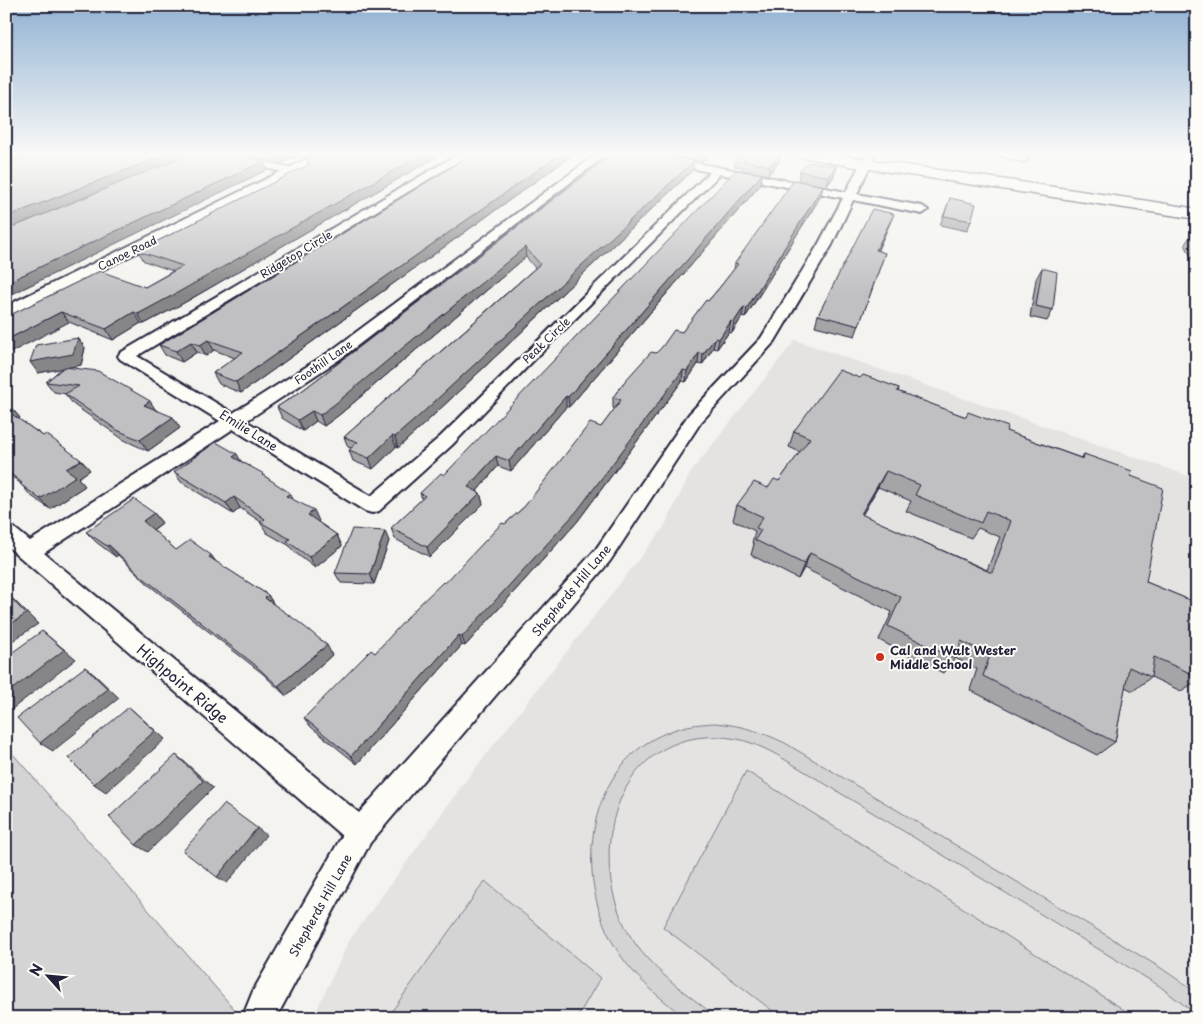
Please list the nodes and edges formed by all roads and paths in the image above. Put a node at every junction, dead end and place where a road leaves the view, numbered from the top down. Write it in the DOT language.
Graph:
graph roads {
  1 [pos="231,201"];
  2 [pos="387,201"];
  3 [pos="540,201"];
  4 [pos="687,201"];
  5 [pos="846,201"];
  6 [pos="873,201"];
  7 [pos="1120,201"];
  8 [pos="1181,201"];
  9 [pos="1197,203"];
  10 [pos="922,210"];
  11 [pos="1197,214"];
  12 [pos="6,313"];
  13 [pos="126,356"];
  14 [pos="235,421"];
  15 [pos="372,506"];
  16 [pos="6,532"];
  17 [pos="29,552"];
  18 [pos="360,833"];
  19 [pos="259,1018"];
  1 -- 12 [label="street, Canoe Road"];
  2 -- 13 [label="street, Ridgetop Circle"];
  3 -- 14 [label="street, Foothill Lane"];
  4 -- 15 [label="street, Peak Circle"];
  5 -- 18 [label="street, Shepherds Hill Lane"];
  6 -- 10 [label="street"];
  7 -- 11 [label="main road"];
  8 -- 9 [label="main road"];
  13 -- 14 [label="street, Emilie Lane"];
  14 -- 15 [label="street, Emilie Lane"];
  14 -- 17 [label="street, Foothill Lane"];
  16 -- 17 [label="street, Highpoint Ridge"];
  17 -- 18 [label="street, Highpoint Ridge"];
  18 -- 19 [label="street, Shepherds Hill Lane"];
}
